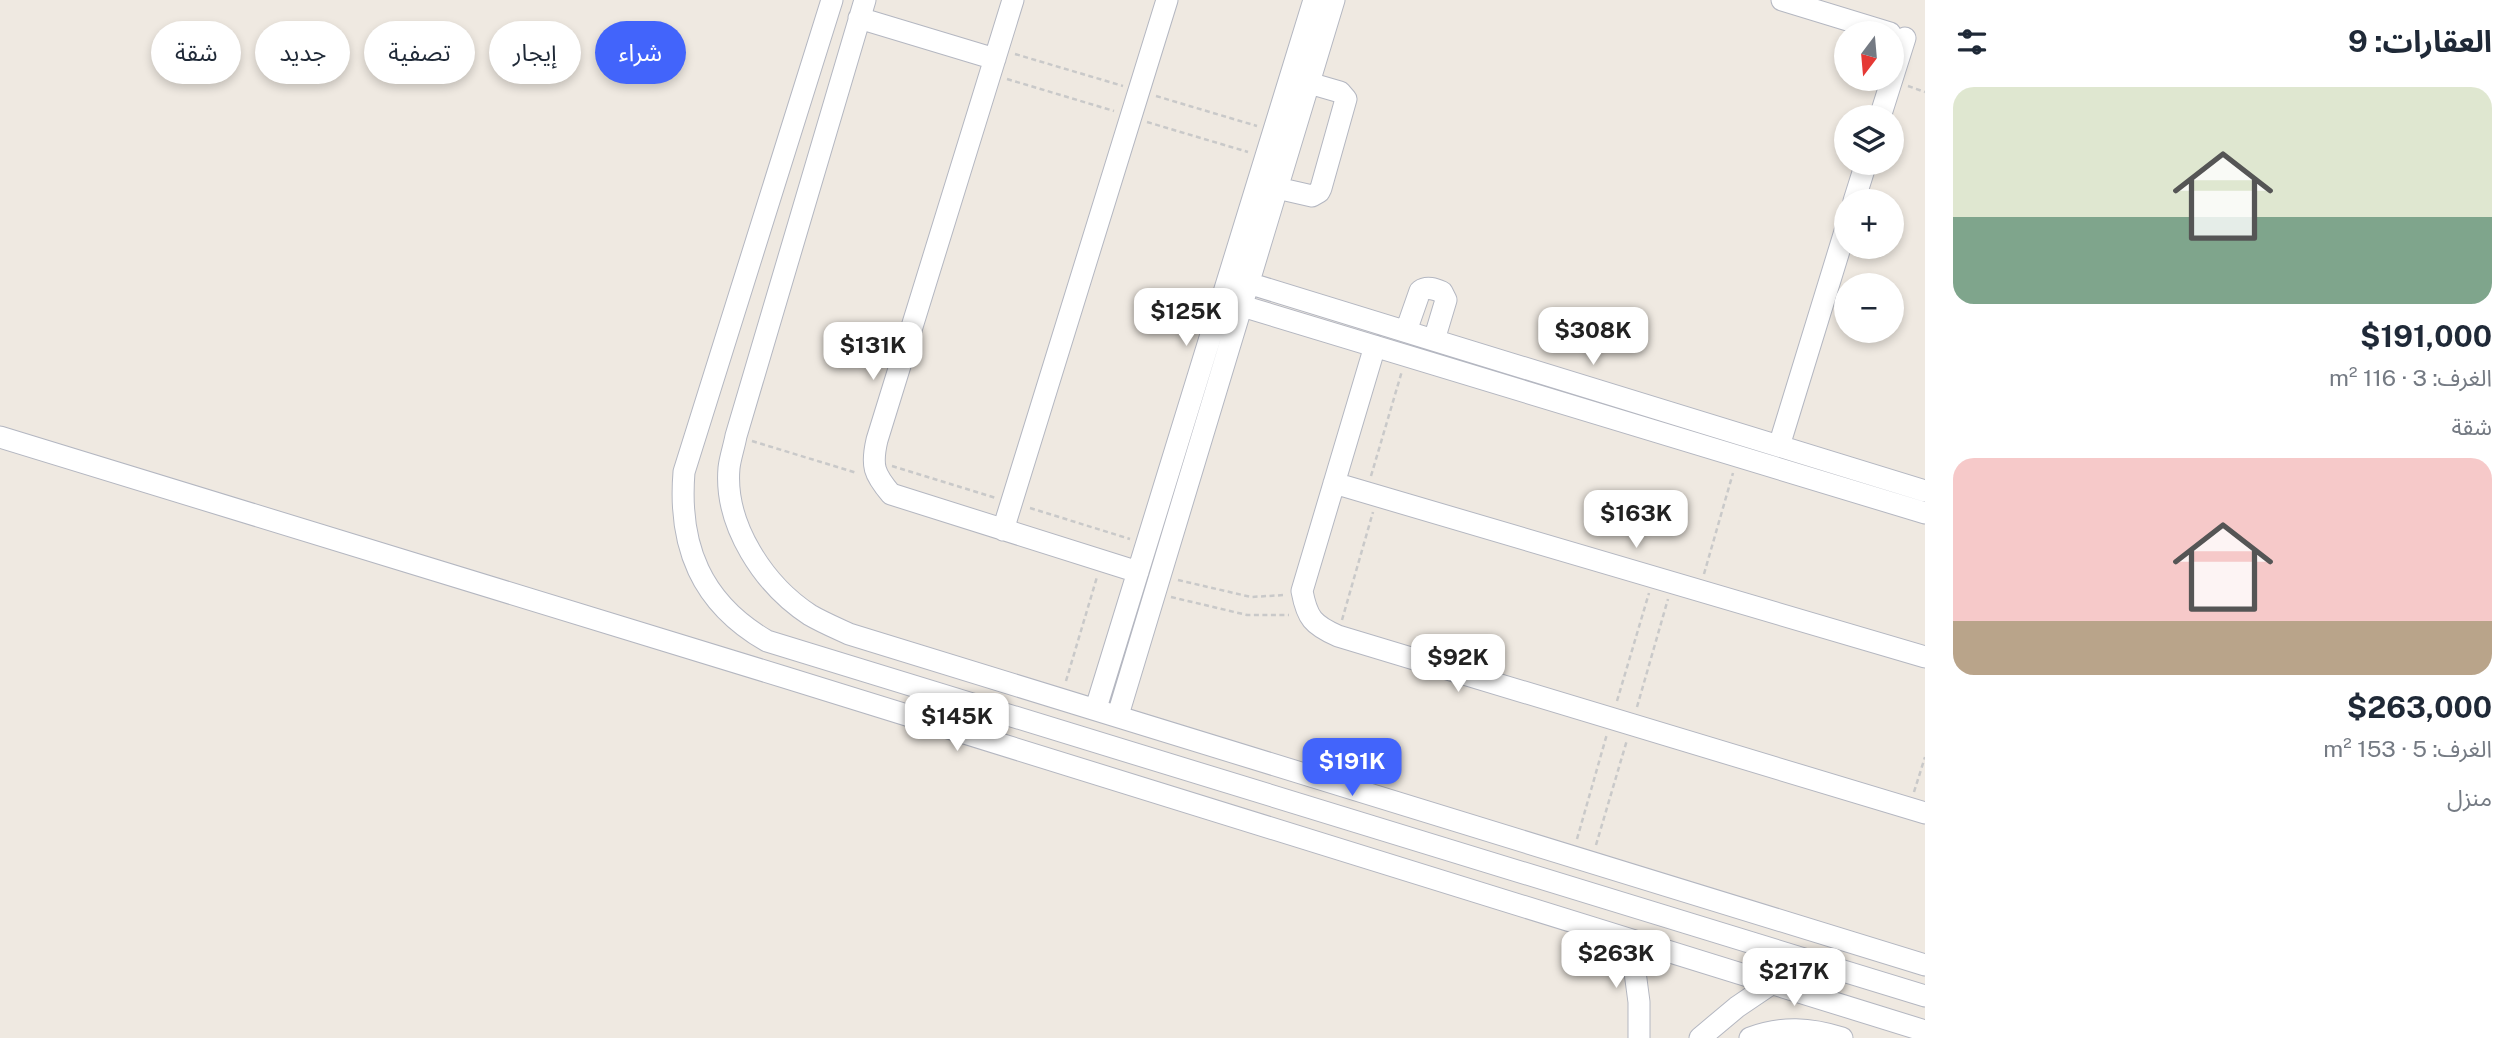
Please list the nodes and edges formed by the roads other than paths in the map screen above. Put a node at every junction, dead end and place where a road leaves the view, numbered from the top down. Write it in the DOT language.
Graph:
graph roads {
  1 [pos="832,0"];
  2 [pos="1013,0"];
  3 [pos="1167,0"];
  4 [pos="1314,0"];
  5 [pos="1334,0"];
  6 [pos="1782,0"];
  7 [pos="862,9"];
  8 [pos="1851,21"];
  9 [pos="995,59"];
  10 [pos="1309,83"];
  11 [pos="1277,188"];
  12 [pos="1836,259"];
  13 [pos="1239,280"];
  14 [pos="1242,306"];
  15 [pos="1406,331"];
  16 [pos="1434,340"];
  17 [pos="1376,346"];
  18 [pos="0,437"];
  19 [pos="1779,446"];
  20 [pos="1334,483"];
  21 [pos="1923,484"];
  22 [pos="1925,513"];
  23 [pos="1003,530"];
  24 [pos="1138,572"];
  25 [pos="1925,657"];
  26 [pos="1096,708"];
  27 [pos="1118,715"];
  28 [pos="1917,811"];
  29 [pos="1630,942"];
  30 [pos="1925,965"];
  31 [pos="1771,984"];
  32 [pos="1925,996"];
  33 [pos="1925,1031"];
  34 [pos="1639,1038"];
  35 [pos="1700,1038"];
  36 [pos="1750,1038"];
  37 [pos="1842,1038"];
  1 -- 32 [label="street"];
  2 -- 9 [label="street"];
  3 -- 23 [label="street"];
  4 -- 13 [label="street"];
  5 -- 10 [label="street"];
  6 -- 8 [label="street"];
  7 -- 9 [label="street"];
  7 -- 26 [label="street"];
  9 -- 23 [label="street"];
  10 -- 11 [label="street"];
  10 -- 11 [label="street"];
  11 -- 13 [label="street"];
  12 -- 19 [label="street"];
  13 -- 14 [label="street"];
  13 -- 15 [label="street"];
  13 -- 24 [label="street"];
  14 -- 17 [label="street"];
  14 -- 27 [label="street"];
  15 -- 16 [label="street"];
  15 -- 16 [label="street"];
  16 -- 19 [label="street"];
  17 -- 20 [label="street"];
  17 -- 22 [label="street"];
  18 -- 29 [label="street"];
  19 -- 21 [label="street"];
  20 -- 25 [label="street"];
  20 -- 28 [label="street"];
  23 -- 24 [label="street"];
  24 -- 26 [label="street"];
  26 -- 27 [label="street"];
  27 -- 30 [label="street"];
  29 -- 31 [label="street"];
  29 -- 34 [label="street"];
  31 -- 33 [label="street"];
  31 -- 35 [label="street"];
  36 -- 37 [label="street"];
}
